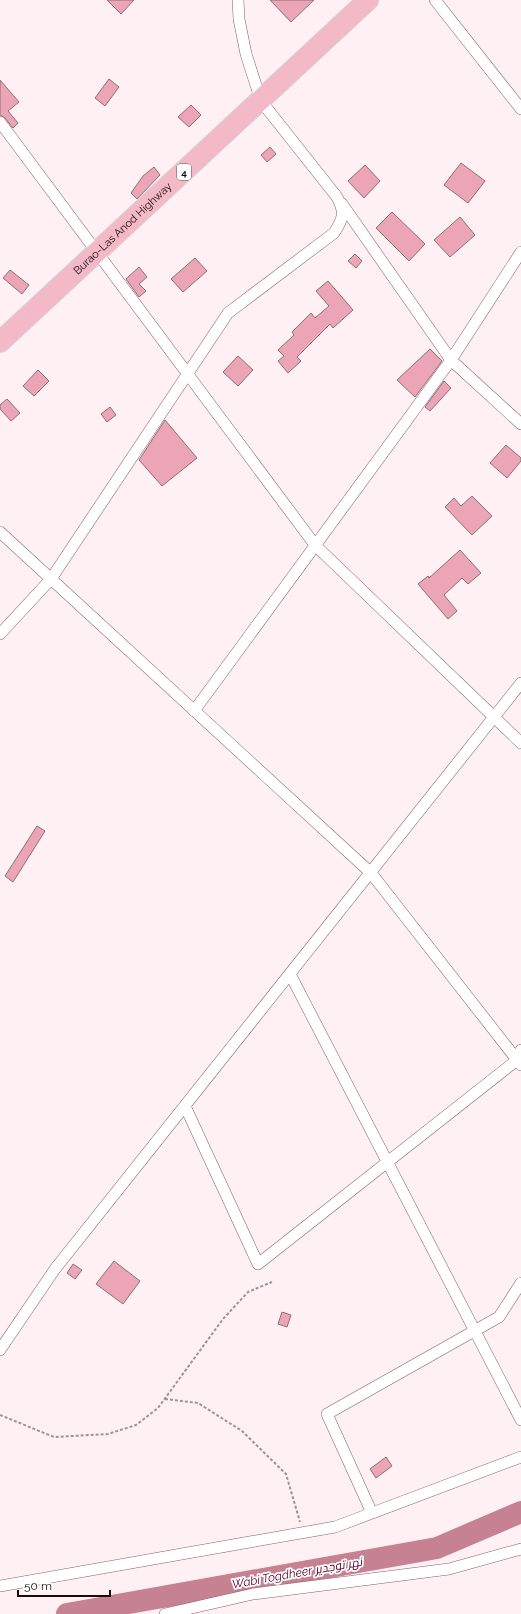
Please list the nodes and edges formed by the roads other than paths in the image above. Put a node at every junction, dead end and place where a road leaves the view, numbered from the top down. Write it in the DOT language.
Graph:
graph roads {
  1 [pos="238,0"];
  2 [pos="368,0"];
  3 [pos="435,0"];
  4 [pos="261,101"];
  5 [pos="521,109"];
  6 [pos="0,122"];
  7 [pos="337,197"];
  8 [pos="97,252"];
  9 [pos="521,252"];
  10 [pos="0,342"];
  11 [pos="451,360"];
  12 [pos="188,374"];
  13 [pos="521,424"];
  14 [pos="0,532"];
  15 [pos="315,545"];
  16 [pos="51,579"];
  17 [pos="0,634"];
  18 [pos="521,683"];
  19 [pos="194,710"];
  20 [pos="494,718"];
  21 [pos="521,743"];
  22 [pos="371,873"];
  23 [pos="290,974"];
  24 [pos="520,1059"];
  25 [pos="186,1106"];
  26 [pos="388,1162"];
  27 [pos="521,1283"];
  28 [pos="475,1331"];
  29 [pos="0,1350"];
  30 [pos="521,1420"];
  31 [pos="521,1457"];
  32 [pos="372,1513"];
  33 [pos="521,1549"];
  34 [pos="0,1586"];
  35 [pos="165,1614"];
  1 -- 4 [label="street"];
  2 -- 4 [label="highway, Burao-Las Anod Highway / 4"];
  3 -- 5 [label="street"];
  4 -- 7 [label="street"];
  4 -- 8 [label="highway, Burao-Las Anod Highway / 4"];
  6 -- 8 [label="street"];
  7 -- 11 [label="street"];
  7 -- 12 [label="street"];
  8 -- 10 [label="highway, Burao-Las Anod Highway / 4"];
  8 -- 12 [label="street"];
  9 -- 11 [label="street"];
  11 -- 13 [label="street"];
  11 -- 15 [label="street"];
  12 -- 15 [label="street"];
  12 -- 16 [label="street"];
  14 -- 16 [label="street"];
  15 -- 19 [label="street"];
  15 -- 20 [label="street"];
  16 -- 17 [label="street"];
  16 -- 19 [label="street"];
  18 -- 20 [label="street"];
  19 -- 22 [label="street"];
  20 -- 21 [label="street"];
  20 -- 22 [label="street"];
  22 -- 23 [label="street"];
  22 -- 24 [label="street"];
  23 -- 25 [label="street"];
  23 -- 26 [label="street"];
  24 -- 26 [label="street"];
  25 -- 26 [label="street"];
  25 -- 29 [label="street"];
  26 -- 28 [label="street"];
  27 -- 28 [label="street"];
  28 -- 30 [label="street"];
  28 -- 32 [label="street"];
  31 -- 32 [label="street"];
  32 -- 34 [label="street"];
  33 -- 35 [label="street"];
}
